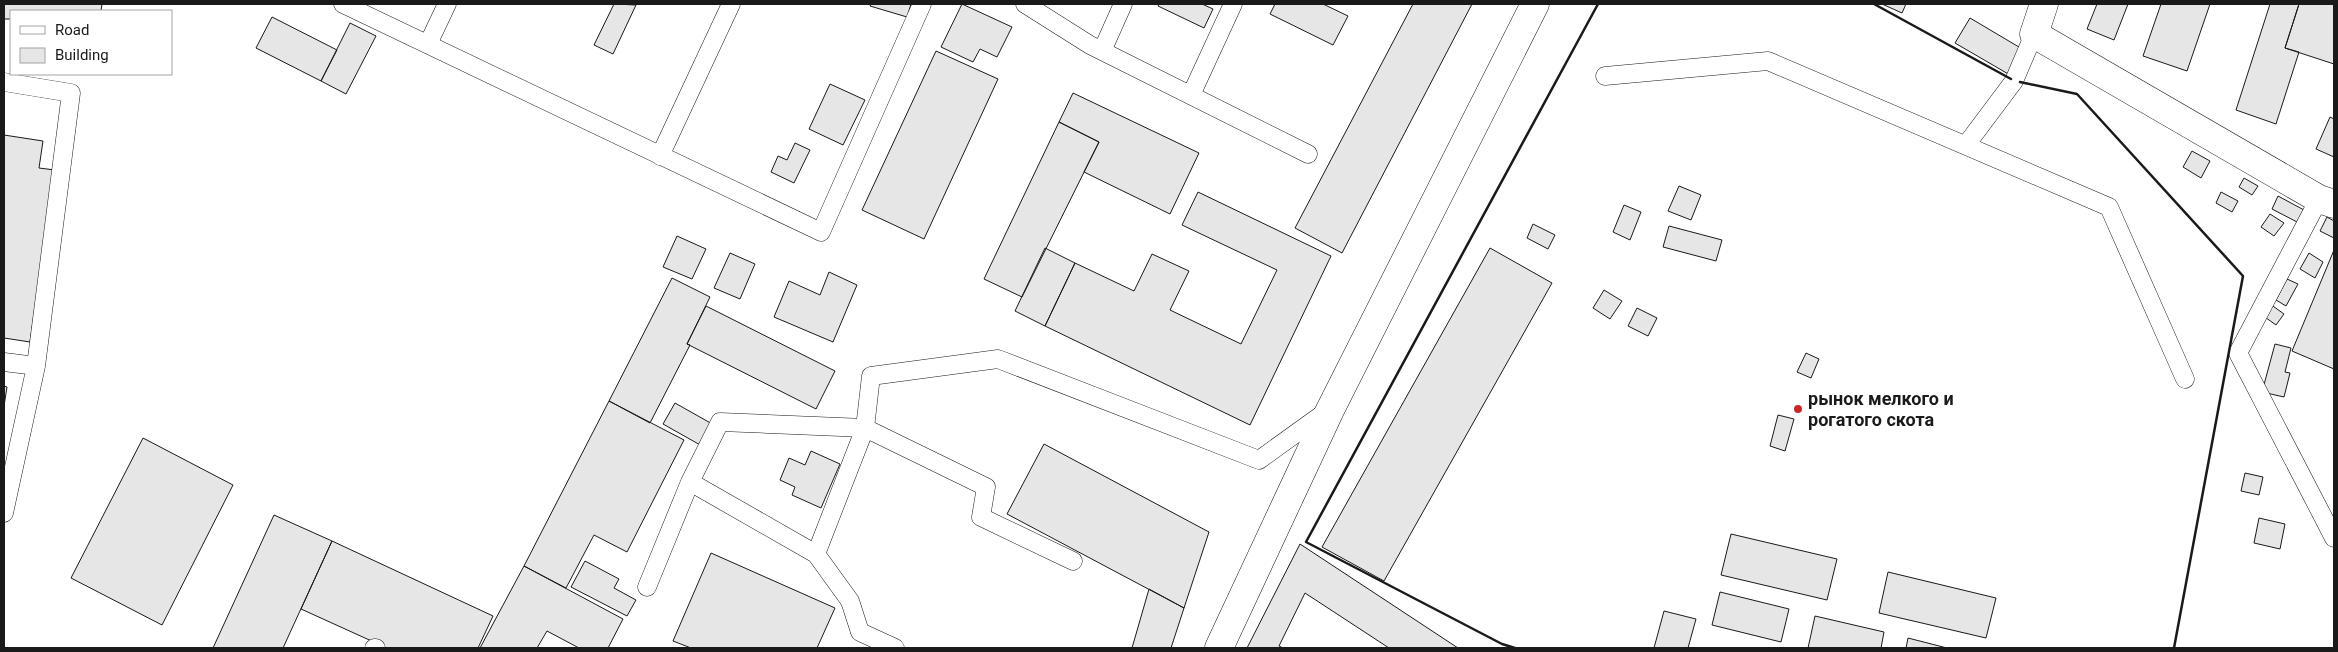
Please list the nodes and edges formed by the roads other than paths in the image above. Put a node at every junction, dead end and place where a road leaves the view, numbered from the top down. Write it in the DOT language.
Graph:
graph roads {
  1 [pos="342,4"];
  2 [pos="447,4"];
  3 [pos="731,4"];
  4 [pos="922,4"];
  5 [pos="1025,4"];
  6 [pos="1123,4"];
  7 [pos="1232,4"];
  8 [pos="1535,4"];
  9 [pos="2044,4"];
  10 [pos="2034,34"];
  11 [pos="428,44"];
  12 [pos="1102,51"];
  13 [pos="1605,76"];
  14 [pos="4,82"];
  15 [pos="1191,95"];
  16 [pos="1966,146"];
  17 [pos="1308,154"];
  18 [pos="660,156"];
  19 [pos="2327,201"];
  20 [pos="4,362"];
  21 [pos="36,366"];
  22 [pos="2185,378"];
  23 [pos="1330,410"];
  24 [pos="865,428"];
  25 [pos="690,482"];
  26 [pos="4,513"];
  27 [pos="2334,538"];
  28 [pos="816,554"];
  29 [pos="1073,561"];
  30 [pos="647,587"];
  31 [pos="895,648"];
  32 [pos="1219,648"];
  1 -- 11 [label="lane"];
  2 -- 11 [label="lane"];
  3 -- 18 [label="lane"];
  4 -- 18 [label="lane"];
  5 -- 12 [label="lane"];
  6 -- 12 [label="lane"];
  7 -- 15 [label="lane"];
  8 -- 23 [label="street"];
  9 -- 10 [label="street"];
  10 -- 16 [label="lane"];
  10 -- 19 [label="street"];
  11 -- 18 [label="lane"];
  12 -- 15 [label="lane"];
  13 -- 16 [label="lane"];
  14 -- 21 [label="lane"];
  15 -- 17 [label="lane"];
  16 -- 22 [label="lane"];
  19 -- 27 [label="lane"];
  20 -- 21 [label="lane"];
  21 -- 26 [label="lane"];
  23 -- 24 [label="lane"];
  23 -- 32 [label="street"];
  24 -- 25 [label="lane"];
  24 -- 28 [label="lane"];
  24 -- 29 [label="lane"];
  25 -- 28 [label="lane"];
  25 -- 30 [label="lane"];
  28 -- 31 [label="lane"];
}
